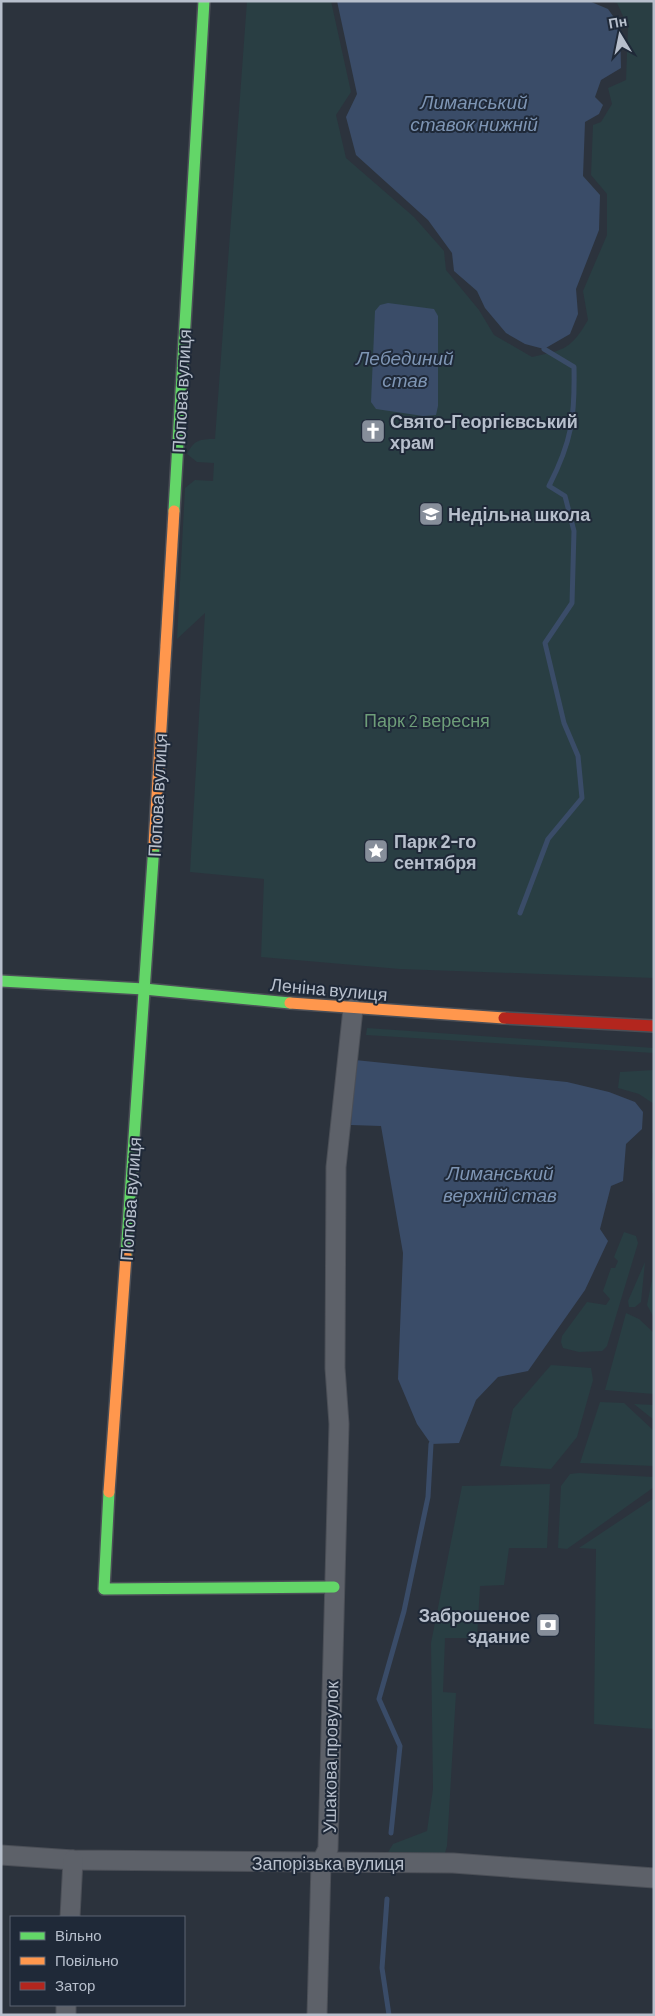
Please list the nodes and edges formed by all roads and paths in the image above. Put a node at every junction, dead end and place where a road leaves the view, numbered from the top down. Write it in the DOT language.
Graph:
graph roads {
  1 [pos="204,1"];
  2 [pos="1,981"];
  3 [pos="144,989"];
  4 [pos="353,1009"];
  5 [pos="654,1026"];
  6 [pos="334,1587"];
  7 [pos="1,1854"];
  8 [pos="73,1860"];
  9 [pos="321,1863"];
  10 [pos="654,1878"];
  11 [pos="70,1916"];
  12 [pos="317,2015"];
  1 -- 3 [label="street, Попова вулиця"];
  2 -- 3 [label="street, Леніна вулиця"];
  3 -- 4 [label="street, Леніна вулиця"];
  3 -- 6 [label="street, Попова вулиця"];
  4 -- 5 [label="street, Леніна вулиця"];
  4 -- 6 [label="street, Ушакова провулок"];
  6 -- 9 [label="street, Ушакова провулок"];
  7 -- 8 [label="street, Запорізька вулиця"];
  8 -- 9 [label="street, Запорізька вулиця"];
  8 -- 11 [label="street"];
  9 -- 10 [label="street, Запорізька вулиця"];
  9 -- 12 [label="street, Ушакова провулок"];
}
